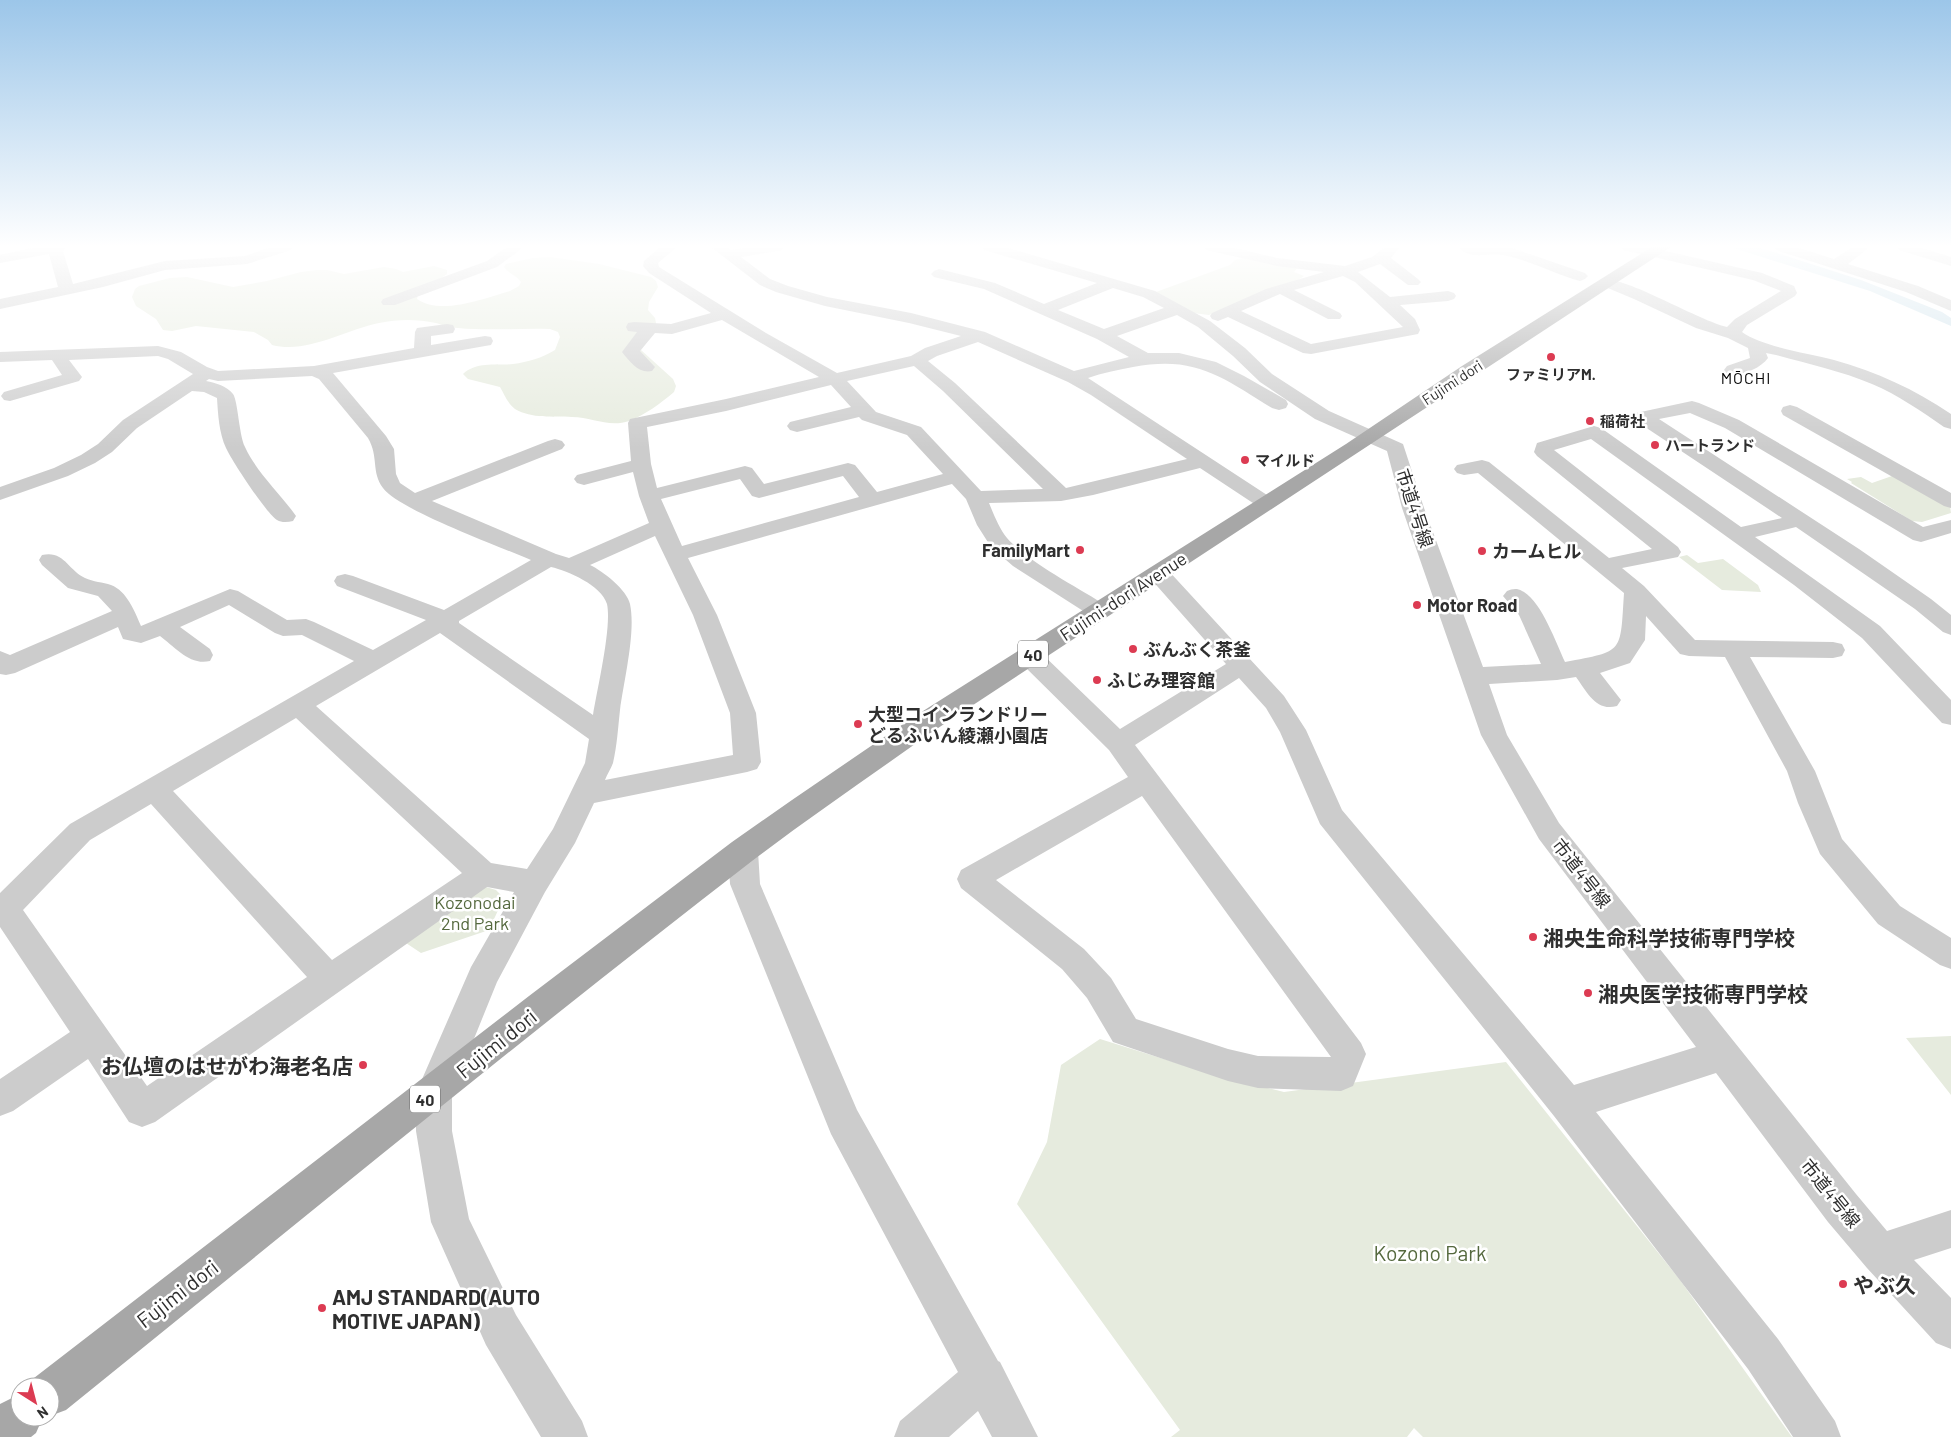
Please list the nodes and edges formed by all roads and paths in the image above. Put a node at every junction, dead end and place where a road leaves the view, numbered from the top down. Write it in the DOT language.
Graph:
graph roads {
  1 [pos="724,314"];
  2 [pos="892,314"];
  3 [pos="1052,314"];
  4 [pos="1163,314"];
  5 [pos="1187,314"];
  6 [pos="1222,314"];
  7 [pos="1234,314"];
  8 [pos="1330,314"];
  9 [pos="1400,314"];
  10 [pos="1558,314"];
  11 [pos="1678,314"];
  12 [pos="1755,314"];
  13 [pos="1334,316"];
  14 [pos="1204,324"];
  15 [pos="447,329"];
  16 [pos="1734,334"];
  17 [pos="1103,335"];
  18 [pos="979,336"];
  19 [pos="485,341"];
  20 [pos="1759,346"];
  21 [pos="422,352"];
  22 [pos="58,356"];
  23 [pos="0,357"];
  24 [pos="1145,359"];
  25 [pos="917,360"];
  26 [pos="646,368"];
  27 [pos="1733,370"];
  28 [pos="314,371"];
  29 [pos="1074,378"];
  30 [pos="196,379"];
  31 [pos="835,379"];
  32 [pos="10,396"];
  33 [pos="863,410"];
  34 [pos="1790,411"];
  35 [pos="1951,423"];
  36 [pos="798,426"];
  37 [pos="1370,437"];
  38 [pos="555,445"];
  39 [pos="1204,461"];
  40 [pos="641,464"];
  41 [pos="1464,470"];
  42 [pos="957,476"];
  43 [pos="584,479"];
  44 [pos="0,494"];
  45 [pos="1061,495"];
  46 [pos="649,496"];
  47 [pos="976,497"];
  48 [pos="872,498"];
  49 [pos="414,501"];
  50 [pos="1951,502"];
  51 [pos="1266,503"];
  52 [pos="285,516"];
  53 [pos="1800,520"];
  54 [pos="661,526"];
  55 [pos="1951,526"];
  56 [pos="1738,534"];
  57 [pos="675,555"];
  58 [pos="50,560"];
  59 [pos="559,562"];
  60 [pos="1606,565"];
  61 [pos="1158,573"];
  62 [pos="345,581"];
  63 [pos="1636,591"];
  64 [pos="1515,596"];
  65 [pos="1099,611"];
  66 [pos="124,615"];
  67 [pos="446,619"];
  68 [pos="163,626"];
  69 [pos="1951,627"];
  70 [pos="1734,650"];
  71 [pos="1833,650"];
  72 [pos="201,655"];
  73 [pos="1029,656"];
  74 [pos="0,658"];
  75 [pos="374,661"];
  76 [pos="1242,665"];
  77 [pos="1582,668"];
  78 [pos="1557,672"];
  79 [pos="1474,676"];
  80 [pos="1608,700"];
  81 [pos="298,705"];
  82 [pos="1951,716"];
  83 [pos="604,736"];
  84 [pos="1118,743"];
  85 [pos="1145,781"];
  86 [pos="153,788"];
  87 [pos="583,796"];
  88 [pos="743,851"];
  89 [pos="483,874"];
  90 [pos="534,883"];
  91 [pos="2,911"];
  92 [pos="1951,955"];
  93 [pos="330,980"];
  94 [pos="93,1036"];
  95 [pos="1723,1055"];
  96 [pos="434,1093"];
  97 [pos="0,1099"];
  98 [pos="1567,1104"];
  99 [pos="1951,1229"];
  100 [pos="1881,1254"];
  101 [pos="1951,1328"];
  102 [pos="985,1378"];
  103 [pos="60,1386"];
  104 [pos="10,1425"];
  105 [pos="0,1433"];
  106 [pos="566,1437"];
  107 [pos="916,1437"];
  108 [pos="1016,1437"];
  109 [pos="1819,1437"];
  1 -- 26 [label="street"];
  1 -- 31 [label="street"];
  2 -- 18 [label="street"];
  3 -- 17 [label="street"];
  4 -- 17 [label="street"];
  5 -- 14 [label="street"];
  6 -- 14 [label="street"];
  7 -- 9 [label="street"];
  8 -- 13 [label="street"];
  10 -- 37 [label="main road, Fujimi dori / 40"];
  11 -- 16 [label="street"];
  12 -- 16 [label="street"];
  14 -- 37 [label="street"];
  15 -- 21 [label="street"];
  16 -- 20 [label="street"];
  17 -- 24 [label="street"];
  18 -- 25 [label="street"];
  18 -- 29 [label="street"];
  19 -- 21 [label="street"];
  20 -- 27 [label="street"];
  20 -- 35 [label="street"];
  21 -- 28 [label="street"];
  22 -- 23 [label="street"];
  22 -- 30 [label="street"];
  22 -- 32 [label="street"];
  24 -- 29 [label="street"];
  24 -- 37 [label="street"];
  25 -- 31 [label="street"];
  25 -- 45 [label="street"];
  28 -- 30 [label="street"];
  28 -- 49 [label="street"];
  29 -- 39 [label="street"];
  30 -- 44 [label="street"];
  30 -- 52 [label="street"];
  31 -- 33 [label="street"];
  31 -- 40 [label="street"];
  33 -- 36 [label="street"];
  33 -- 42 [label="street"];
  34 -- 50 [label="street"];
  37 -- 51 [label="main road, Fujimi-dori Avenue / 40"];
  37 -- 79 [label="street, 市道4号線"];
  38 -- 49 [label="street"];
  39 -- 45 [label="street"];
  39 -- 51 [label="street"];
  40 -- 43 [label="street"];
  40 -- 46 [label="street"];
  41 -- 60 [label="street"];
  42 -- 47 [label="street"];
  42 -- 48 [label="street"];
  45 -- 47 [label="street"];
  46 -- 48 [label="street"];
  46 -- 54 [label="street"];
  47 -- 65 [label="street"];
  48 -- 57 [label="street"];
  49 -- 59 [label="street"];
  51 -- 61 [label="main road, Fujimi-dori Avenue / 40"];
  53 -- 55 [label="street"];
  53 -- 56 [label="street"];
  53 -- 69 [label="street"];
  54 -- 57 [label="street"];
  54 -- 59 [label="street"];
  56 -- 60 [label="street"];
  56 -- 82 [label="street"];
  57 -- 87 [label="street"];
  58 -- 66 [label="street"];
  59 -- 67 [label="street"];
  59 -- 83 [label="street"];
  60 -- 63 [label="street"];
  61 -- 65 [label="main road, Fujimi-dori Avenue / 40"];
  61 -- 76 [label="street"];
  62 -- 67 [label="street"];
  63 -- 70 [label="street"];
  63 -- 77 [label="street"];
  64 -- 78 [label="street"];
  65 -- 73 [label="main road, Fujimi-dori Avenue / 40"];
  66 -- 68 [label="street"];
  66 -- 74 [label="street"];
  67 -- 75 [label="street"];
  67 -- 83 [label="street"];
  68 -- 72 [label="street"];
  68 -- 75 [label="street"];
  70 -- 71 [label="street"];
  70 -- 92 [label="street"];
  73 -- 84 [label="street"];
  73 -- 88 [label="main road, Fujimi dori / 40"];
  75 -- 81 [label="street"];
  76 -- 84 [label="street"];
  76 -- 98 [label="street"];
  77 -- 78 [label="street"];
  77 -- 80 [label="street"];
  78 -- 79 [label="street"];
  79 -- 95 [label="street, 市道4号線"];
  81 -- 86 [label="street"];
  81 -- 89 [label="street"];
  83 -- 87 [label="street"];
  84 -- 85 [label="street"];
  85 -- 85 [label="street"];
  86 -- 91 [label="street"];
  86 -- 93 [label="street"];
  87 -- 90 [label="street"];
  88 -- 96 [label="main road, Fujimi dori / 40"];
  88 -- 102 [label="street"];
  89 -- 90 [label="street"];
  89 -- 93 [label="street"];
  90 -- 96 [label="street"];
  91 -- 94 [label="street"];
  93 -- 94 [label="street"];
  94 -- 97 [label="street"];
  95 -- 98 [label="street"];
  95 -- 100 [label="street, 市道4号線"];
  96 -- 103 [label="main road, Fujimi dori / 40"];
  96 -- 106 [label="street"];
  98 -- 109 [label="street"];
  99 -- 100 [label="street"];
  100 -- 101 [label="street, 市道4号線"];
  102 -- 107 [label="street"];
  102 -- 108 [label="street"];
  104 -- 105 [label="main road"];
}
